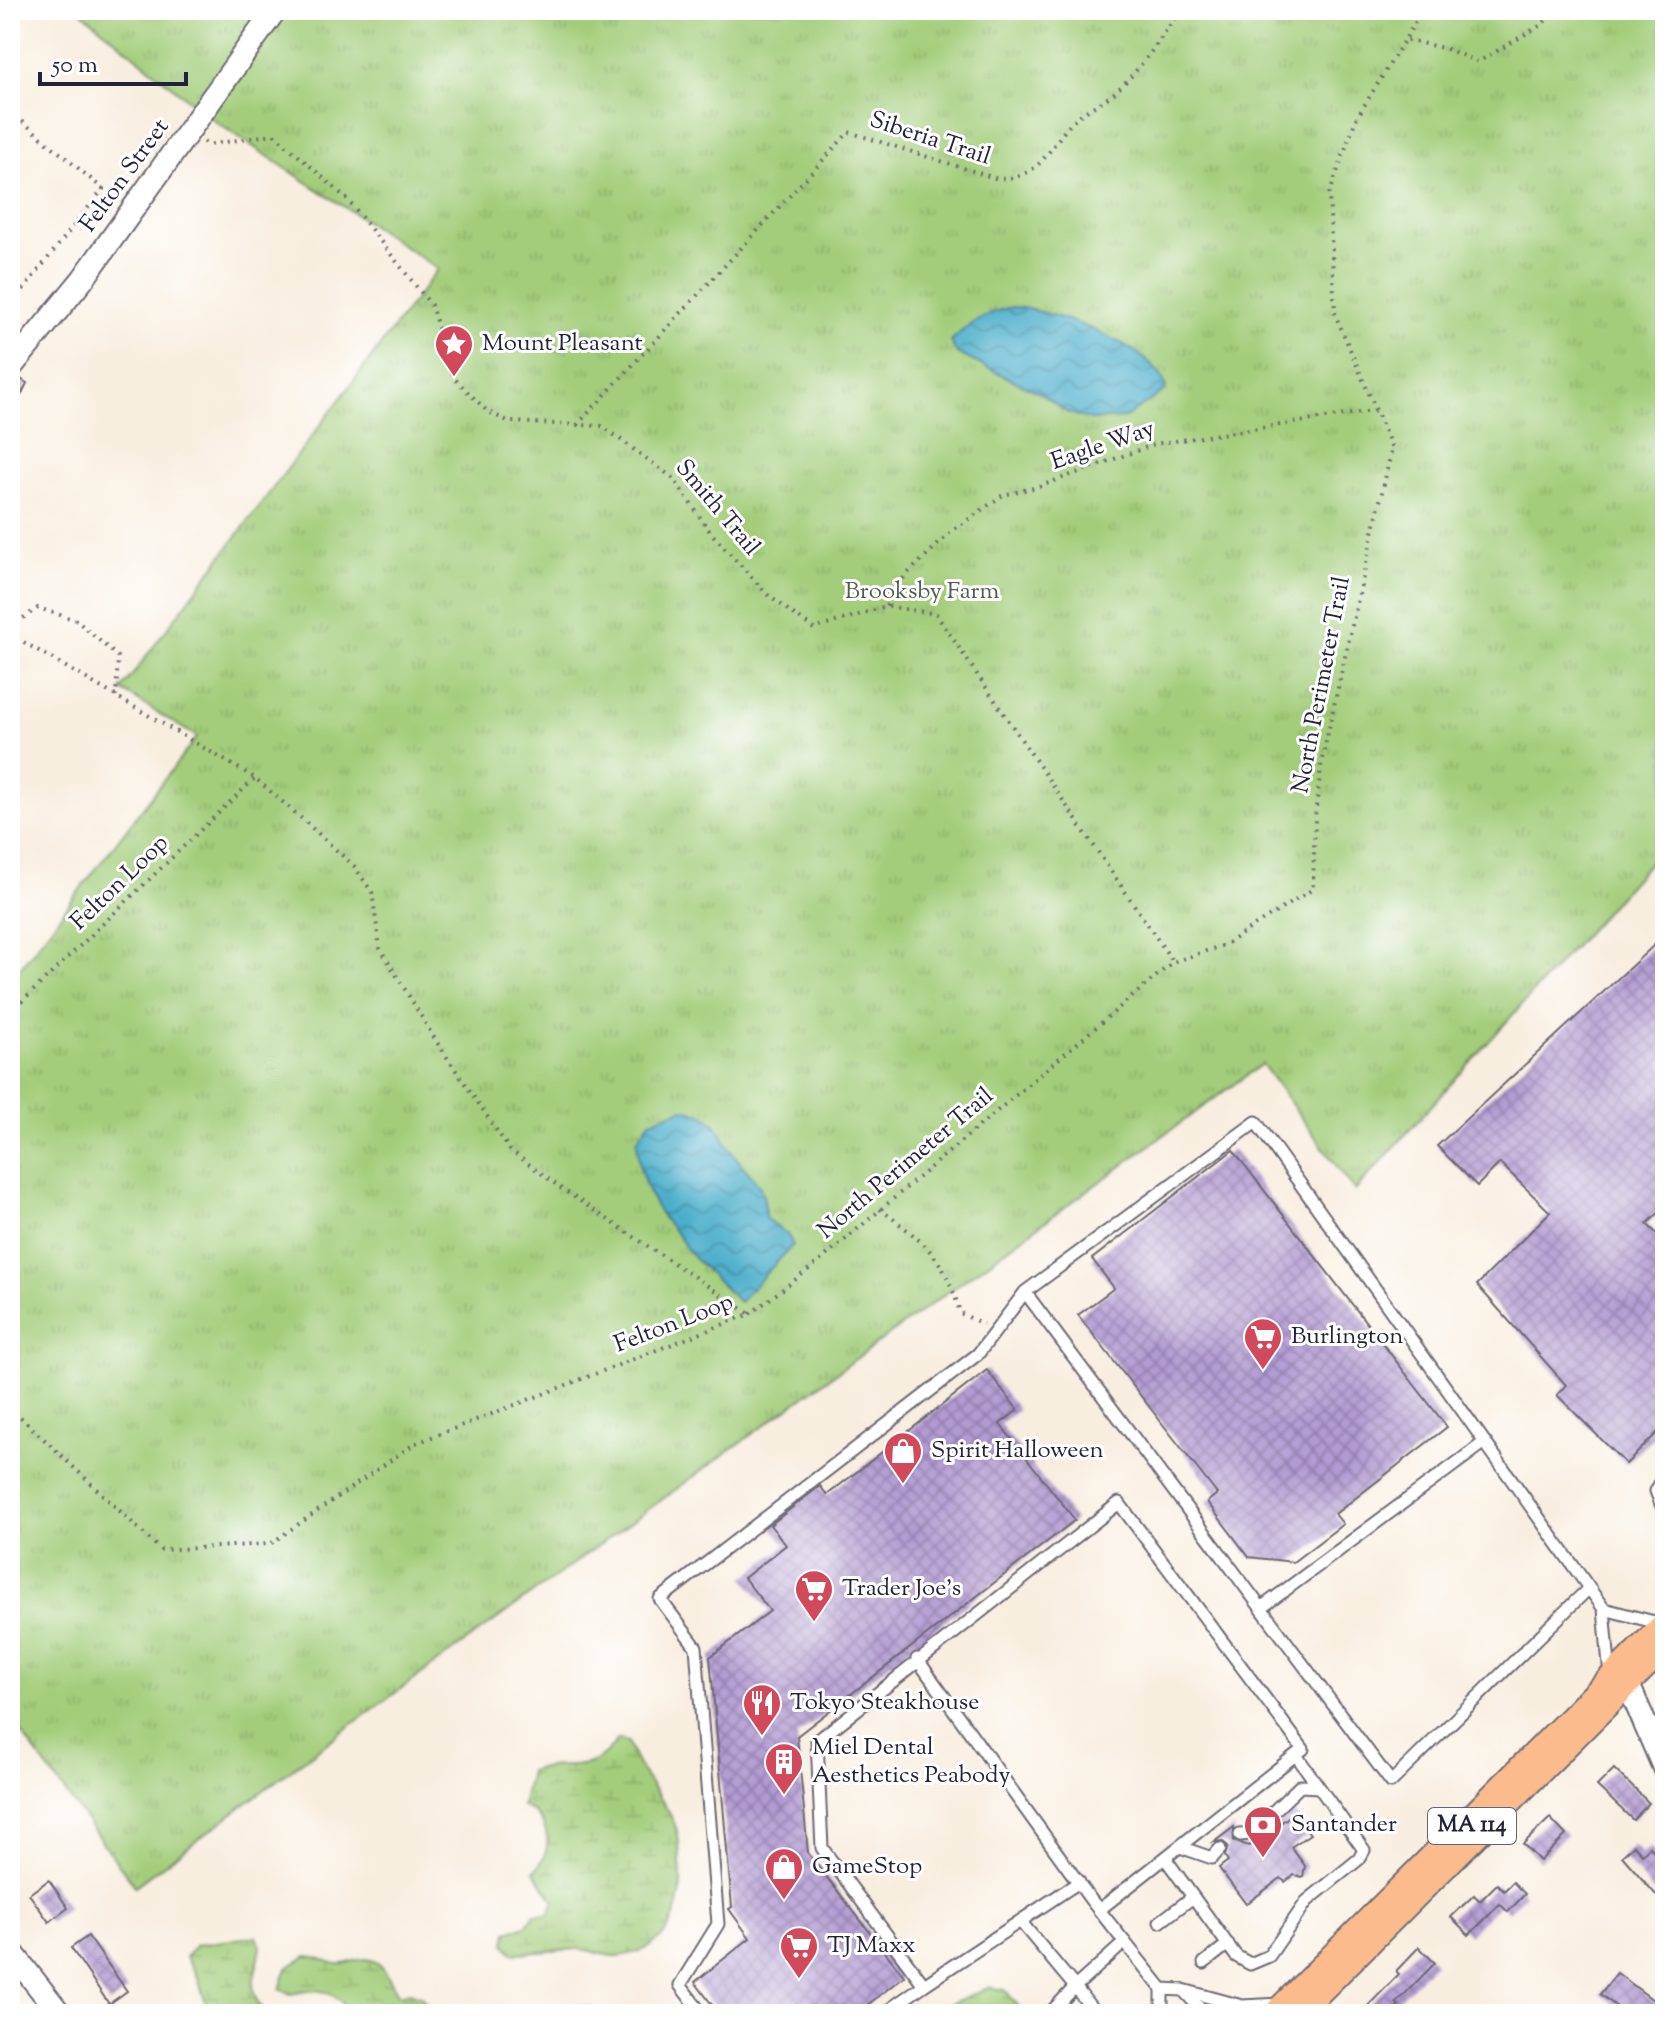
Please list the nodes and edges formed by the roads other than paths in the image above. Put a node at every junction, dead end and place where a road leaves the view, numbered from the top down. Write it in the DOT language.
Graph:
graph roads {
  1 [pos="275,10"];
  2 [pos="10,368"];
  3 [pos="1025,1292"];
  4 [pos="1485,1442"];
  5 [pos="1665,1475"];
  6 [pos="1665,1514"];
  7 [pos="1589,1588"];
  8 [pos="1261,1608"];
  9 [pos="1604,1609"];
  10 [pos="1663,1639"];
  11 [pos="917,1659"];
  12 [pos="1617,1682"];
  13 [pos="1296,1755"];
  14 [pos="1665,1770"];
  15 [pos="1320,1787"];
  16 [pos="1245,1837"];
  17 [pos="1180,1847"];
  18 [pos="1219,1855"];
  19 [pos="1165,1858"];
  20 [pos="1079,1882"];
  21 [pos="1193,1897"];
  22 [pos="1099,1910"];
  23 [pos="1020,1921"];
  24 [pos="1160,1922"];
  25 [pos="1125,1942"];
  26 [pos="1228,1944"];
  27 [pos="10,1950"];
  28 [pos="1204,1963"];
  29 [pos="924,1985"];
  30 [pos="1075,1987"];
  31 [pos="1162,1989"];
  32 [pos="1183,1990"];
  33 [pos="1291,2009"];
  34 [pos="1164,2012"];
  35 [pos="60,2014"];
  36 [pos="702,2014"];
  37 [pos="883,2014"];
  38 [pos="1049,2014"];
  39 [pos="1096,2014"];
  40 [pos="1205,2014"];
  1 -- 2 [label="street, Felton Street"];
  3 -- 4 [label="lane"];
  3 -- 8 [label="lane"];
  3 -- 36 [label="lane"];
  4 -- 7 [label="lane"];
  4 -- 8 [label="lane"];
  5 -- 6 [label="lane"];
  7 -- 8 [label="lane"];
  7 -- 9 [label="lane"];
  9 -- 10 [label="lane"];
  9 -- 12 [label="lane"];
  10 -- 12 [label="highway, MA 114"];
  11 -- 13 [label="lane"];
  11 -- 20 [label="lane"];
  11 -- 29 [label="lane"];
  12 -- 14 [label="street"];
  12 -- 33 [label="highway, MA 114"];
  13 -- 15 [label="lane"];
  13 -- 17 [label="lane"];
  15 -- 16 [label="lane"];
  15 -- 26 [label="lane"];
  17 -- 18 [label="lane"];
  17 -- 19 [label="lane"];
  19 -- 21 [label="lane"];
  19 -- 22 [label="lane"];
  20 -- 22 [label="lane"];
  20 -- 23 [label="lane"];
  21 -- 24 [label="lane"];
  21 -- 26 [label="lane"];
  22 -- 25 [label="lane"];
  23 -- 29 [label="lane"];
  23 -- 30 [label="lane"];
  25 -- 30 [label="lane"];
  25 -- 31 [label="lane"];
  26 -- 28 [label="lane"];
  27 -- 35 [label="street"];
  29 -- 37 [label="lane"];
  30 -- 38 [label="lane"];
  30 -- 39 [label="lane"];
  31 -- 32 [label="lane"];
  31 -- 34 [label="lane"];
  32 -- 33 [label="lane"];
  32 -- 40 [label="lane"];
}
